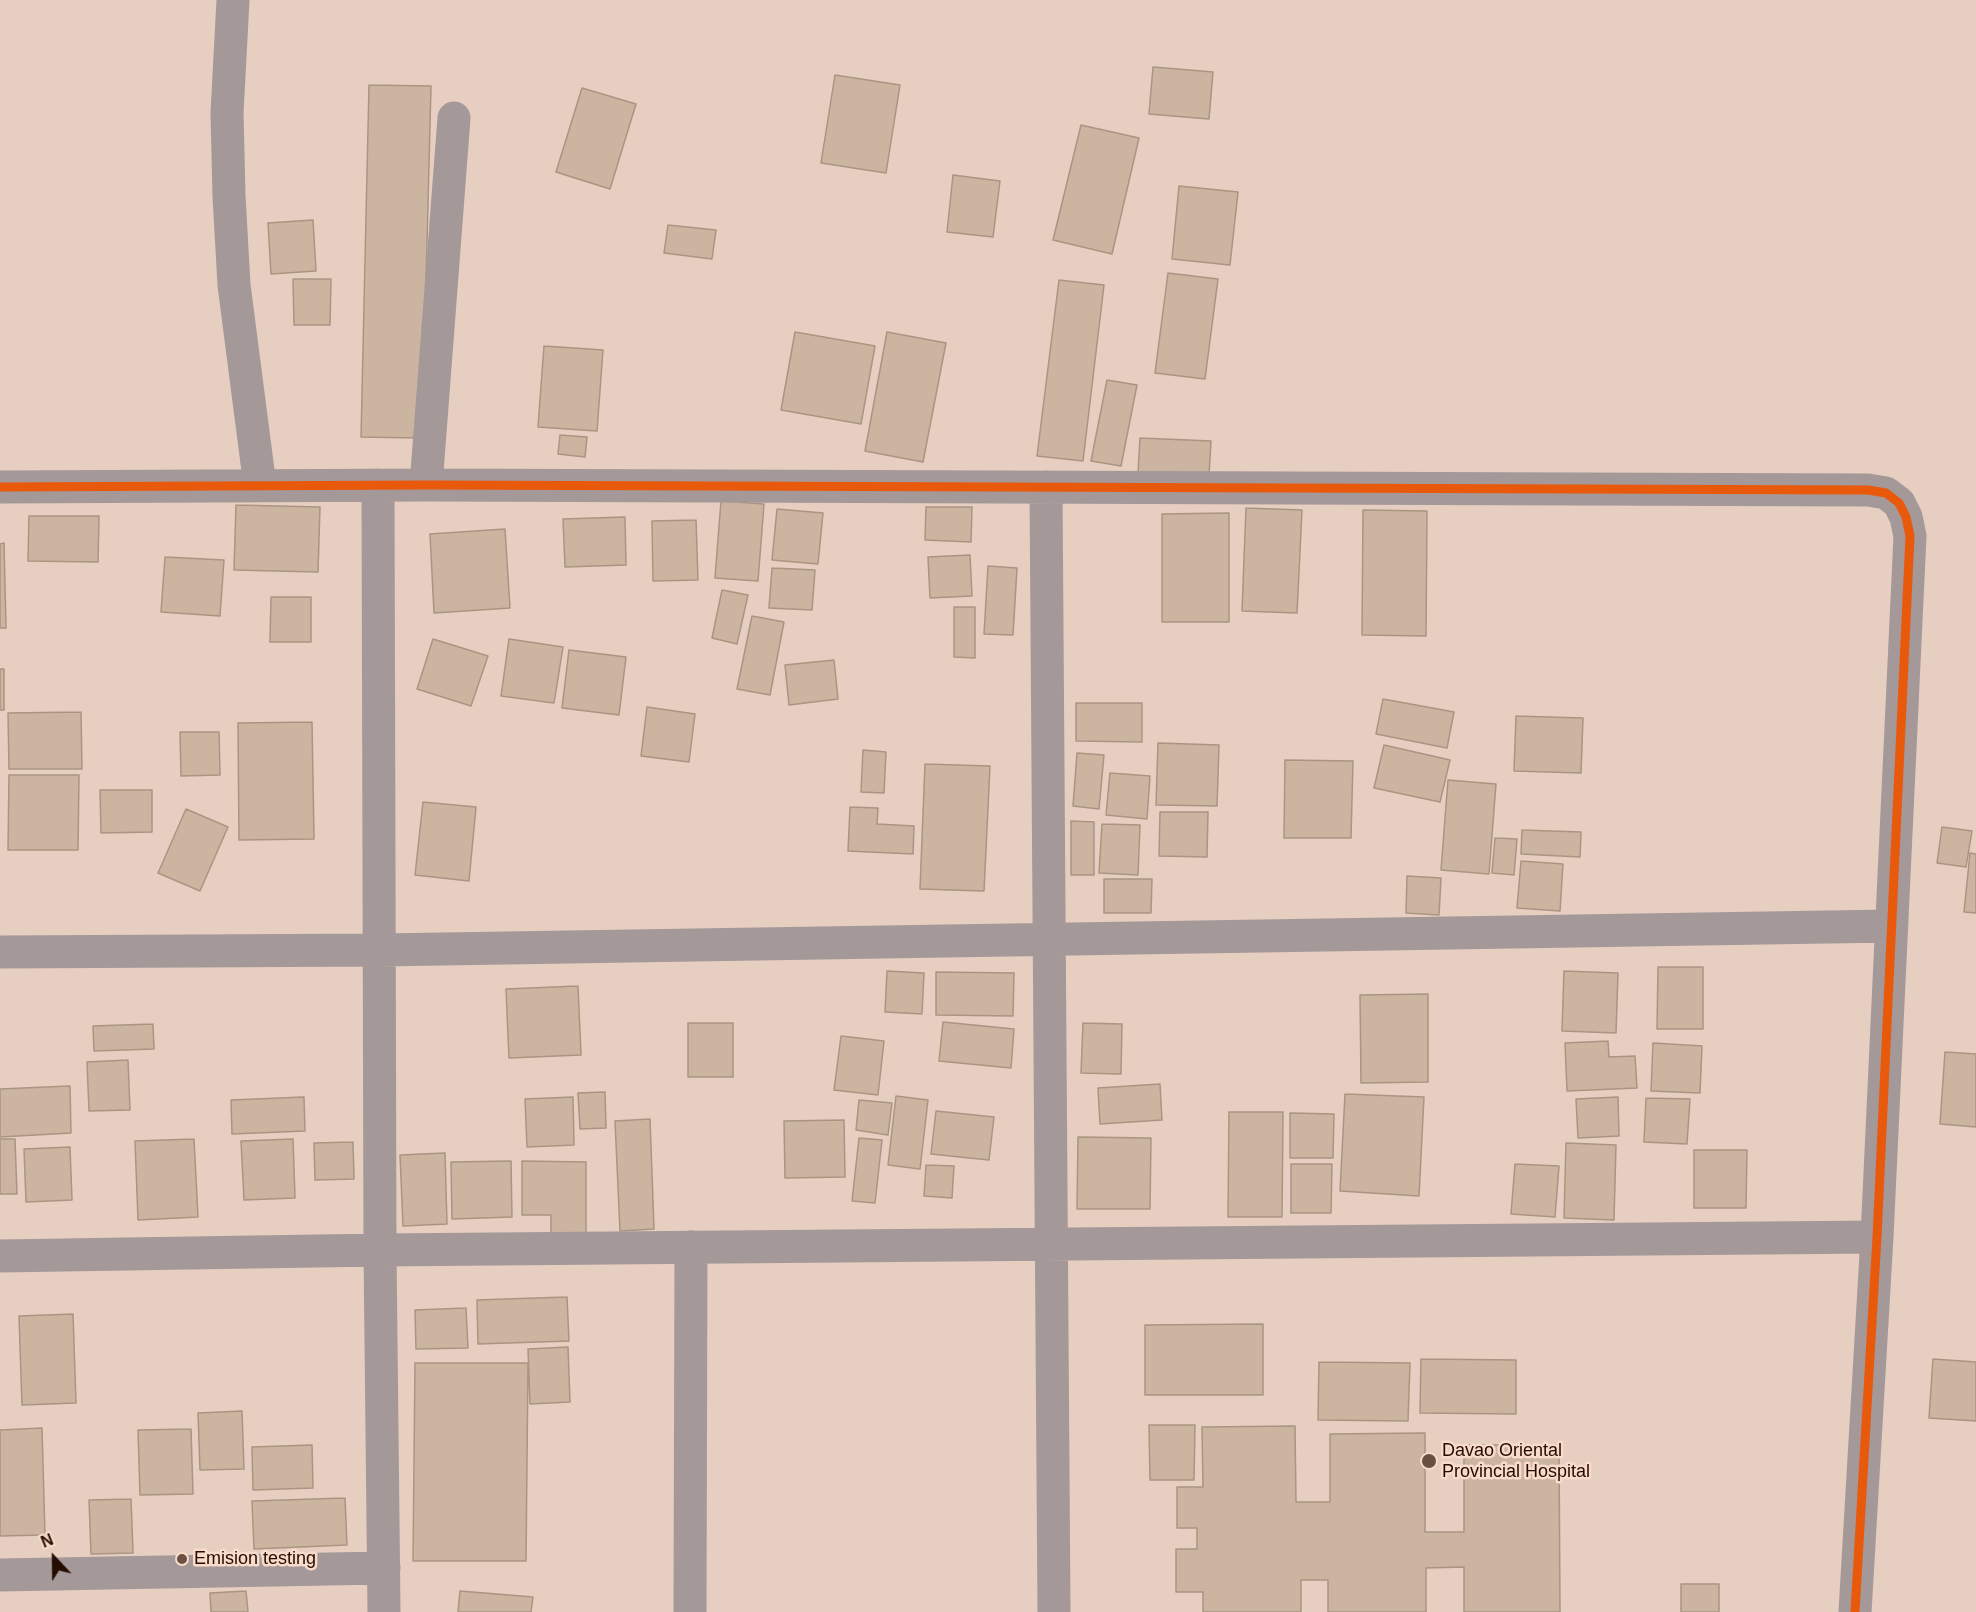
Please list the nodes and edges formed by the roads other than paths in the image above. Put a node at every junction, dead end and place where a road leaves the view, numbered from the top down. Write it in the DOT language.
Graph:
graph roads {
  1 [pos="233,0"];
  2 [pos="454,118"];
  3 [pos="378,485"];
  4 [pos="426,485"];
  5 [pos="260,486"];
  6 [pos="0,487"];
  7 [pos="1047,487"];
  8 [pos="1891,926"];
  9 [pos="1050,939"];
  10 [pos="380,950"];
  11 [pos="0,952"];
  12 [pos="1877,1237"];
  13 [pos="1052,1244"];
  14 [pos="692,1247"];
  15 [pos="380,1250"];
  16 [pos="0,1256"];
  17 [pos="384,1568"];
  18 [pos="0,1575"];
  19 [pos="384,1612"];
  20 [pos="690,1612"];
  21 [pos="1054,1612"];
  22 [pos="1855,1612"];
  1 -- 5 [label="street"];
  2 -- 4 [label="street"];
  3 -- 4 [label="street"];
  3 -- 5 [label="street"];
  3 -- 10 [label="street"];
  4 -- 7 [label="street"];
  5 -- 6 [label="street"];
  7 -- 8 [label="street"];
  7 -- 9 [label="street"];
  8 -- 9 [label="street"];
  8 -- 12 [label="street"];
  9 -- 10 [label="street"];
  9 -- 13 [label="street"];
  10 -- 11 [label="street"];
  10 -- 15 [label="street"];
  12 -- 13 [label="street"];
  12 -- 22 [label="street"];
  13 -- 14 [label="street"];
  13 -- 21 [label="street"];
  14 -- 15 [label="street"];
  14 -- 20 [label="street"];
  15 -- 16 [label="street"];
  15 -- 17 [label="street"];
  17 -- 18 [label="street"];
  17 -- 19 [label="street"];
}
